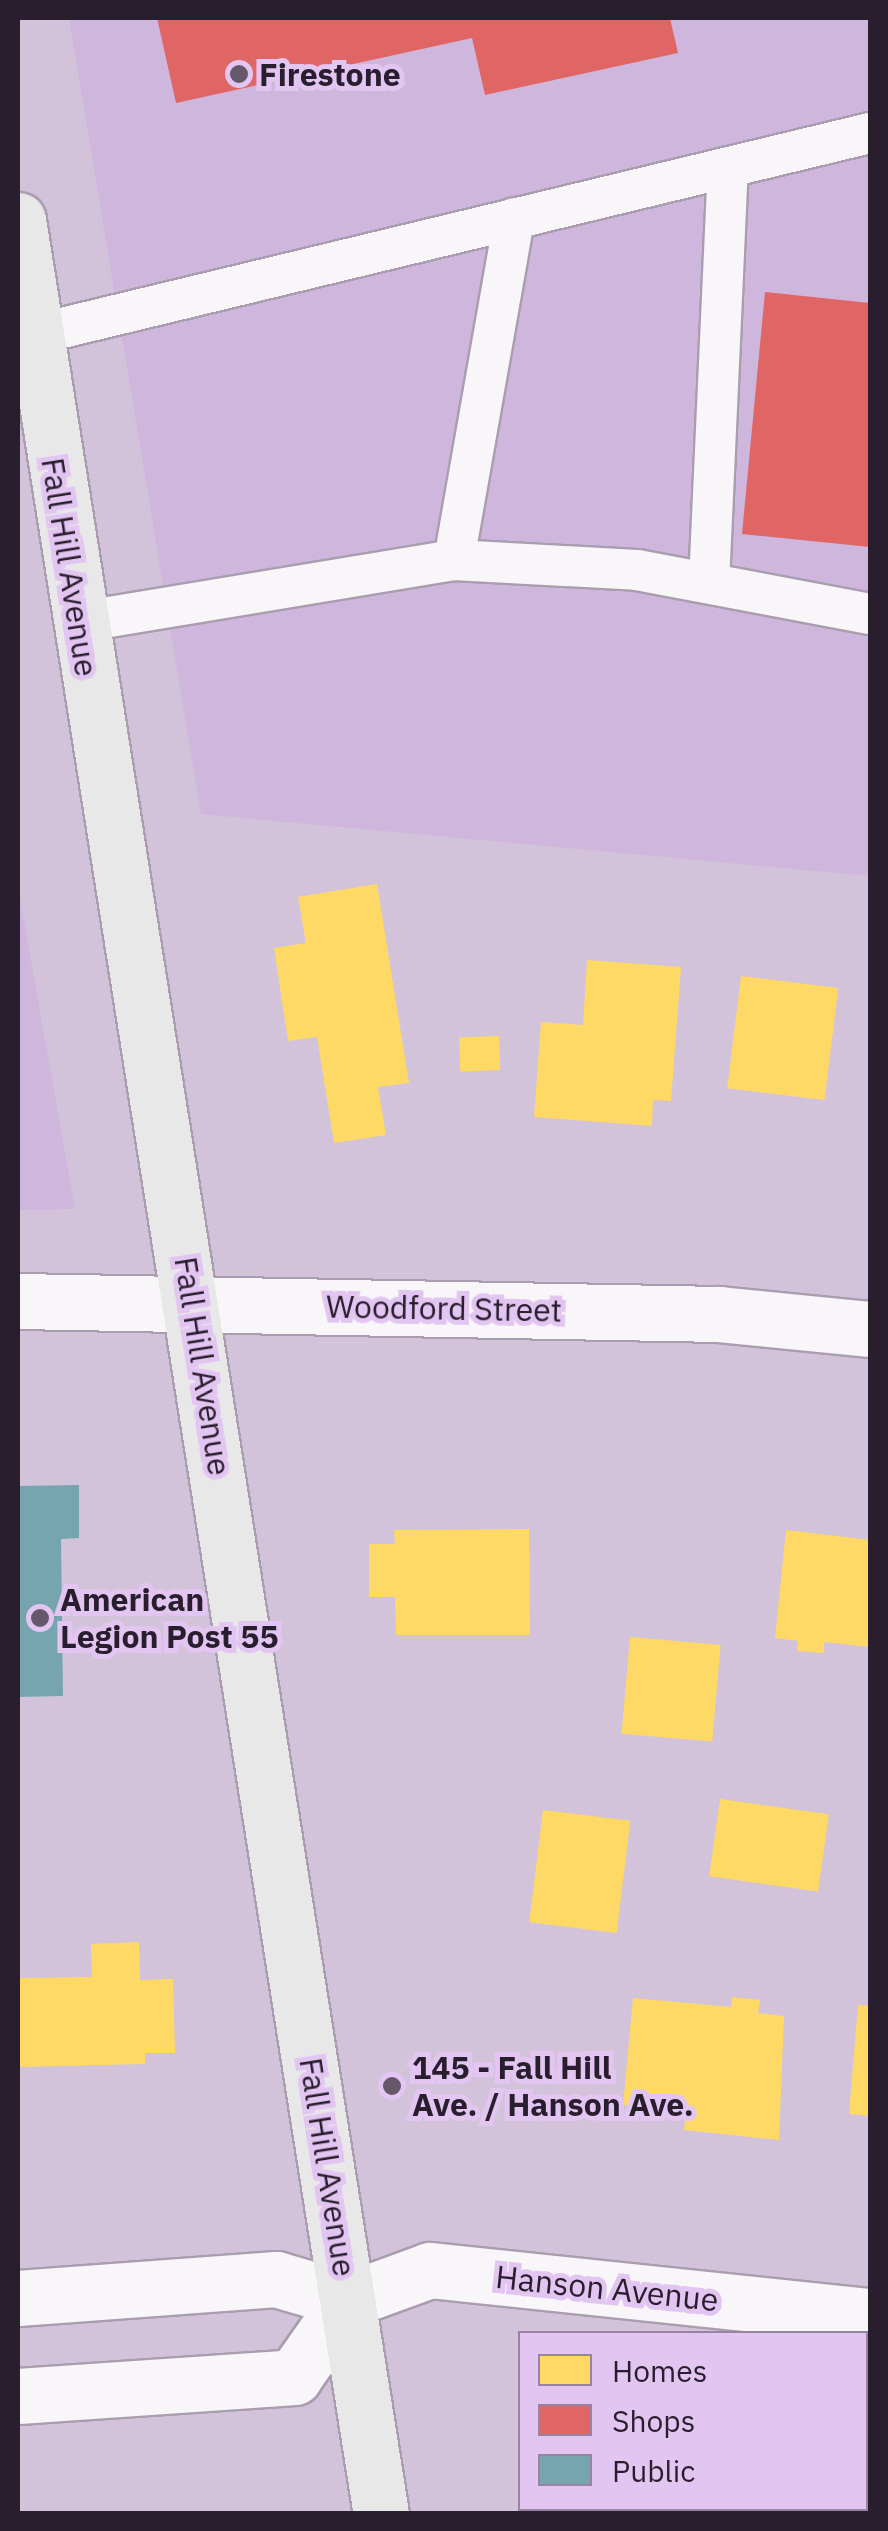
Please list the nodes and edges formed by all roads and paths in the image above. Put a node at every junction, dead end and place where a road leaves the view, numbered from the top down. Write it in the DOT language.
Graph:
graph roads {
  1 [pos="870,133"];
  2 [pos="728,167"];
  3 [pos="514,218"];
  4 [pos="18,220"];
  5 [pos="25,334"];
  6 [pos="454,560"];
  7 [pos="709,583"];
  8 [pos="870,614"];
  9 [pos="78,622"];
  10 [pos="18,1301"];
  11 [pos="193,1302"];
  12 [pos="870,1328"];
  13 [pos="18,2298"];
  14 [pos="348,2300"];
  15 [pos="870,2316"];
  16 [pos="18,2396"];
  17 [pos="380,2514"];
  1 -- 2 [label="lane"];
  2 -- 3 [label="lane"];
  2 -- 7 [label="lane"];
  3 -- 5 [label="lane"];
  3 -- 6 [label="lane"];
  4 -- 5 [label="main road, Fall Hill Avenue"];
  5 -- 9 [label="main road, Fall Hill Avenue"];
  6 -- 7 [label="lane"];
  6 -- 9 [label="lane"];
  7 -- 8 [label="lane"];
  9 -- 11 [label="main road, Fall Hill Avenue"];
  10 -- 11 [label="street, Woodford Street"];
  11 -- 12 [label="street, Woodford Street"];
  11 -- 14 [label="main road, Fall Hill Avenue"];
  13 -- 14 [label="street"];
  14 -- 15 [label="street, Hanson Avenue"];
  14 -- 16 [label="street"];
  14 -- 17 [label="main road, Fall Hill Avenue"];
}
